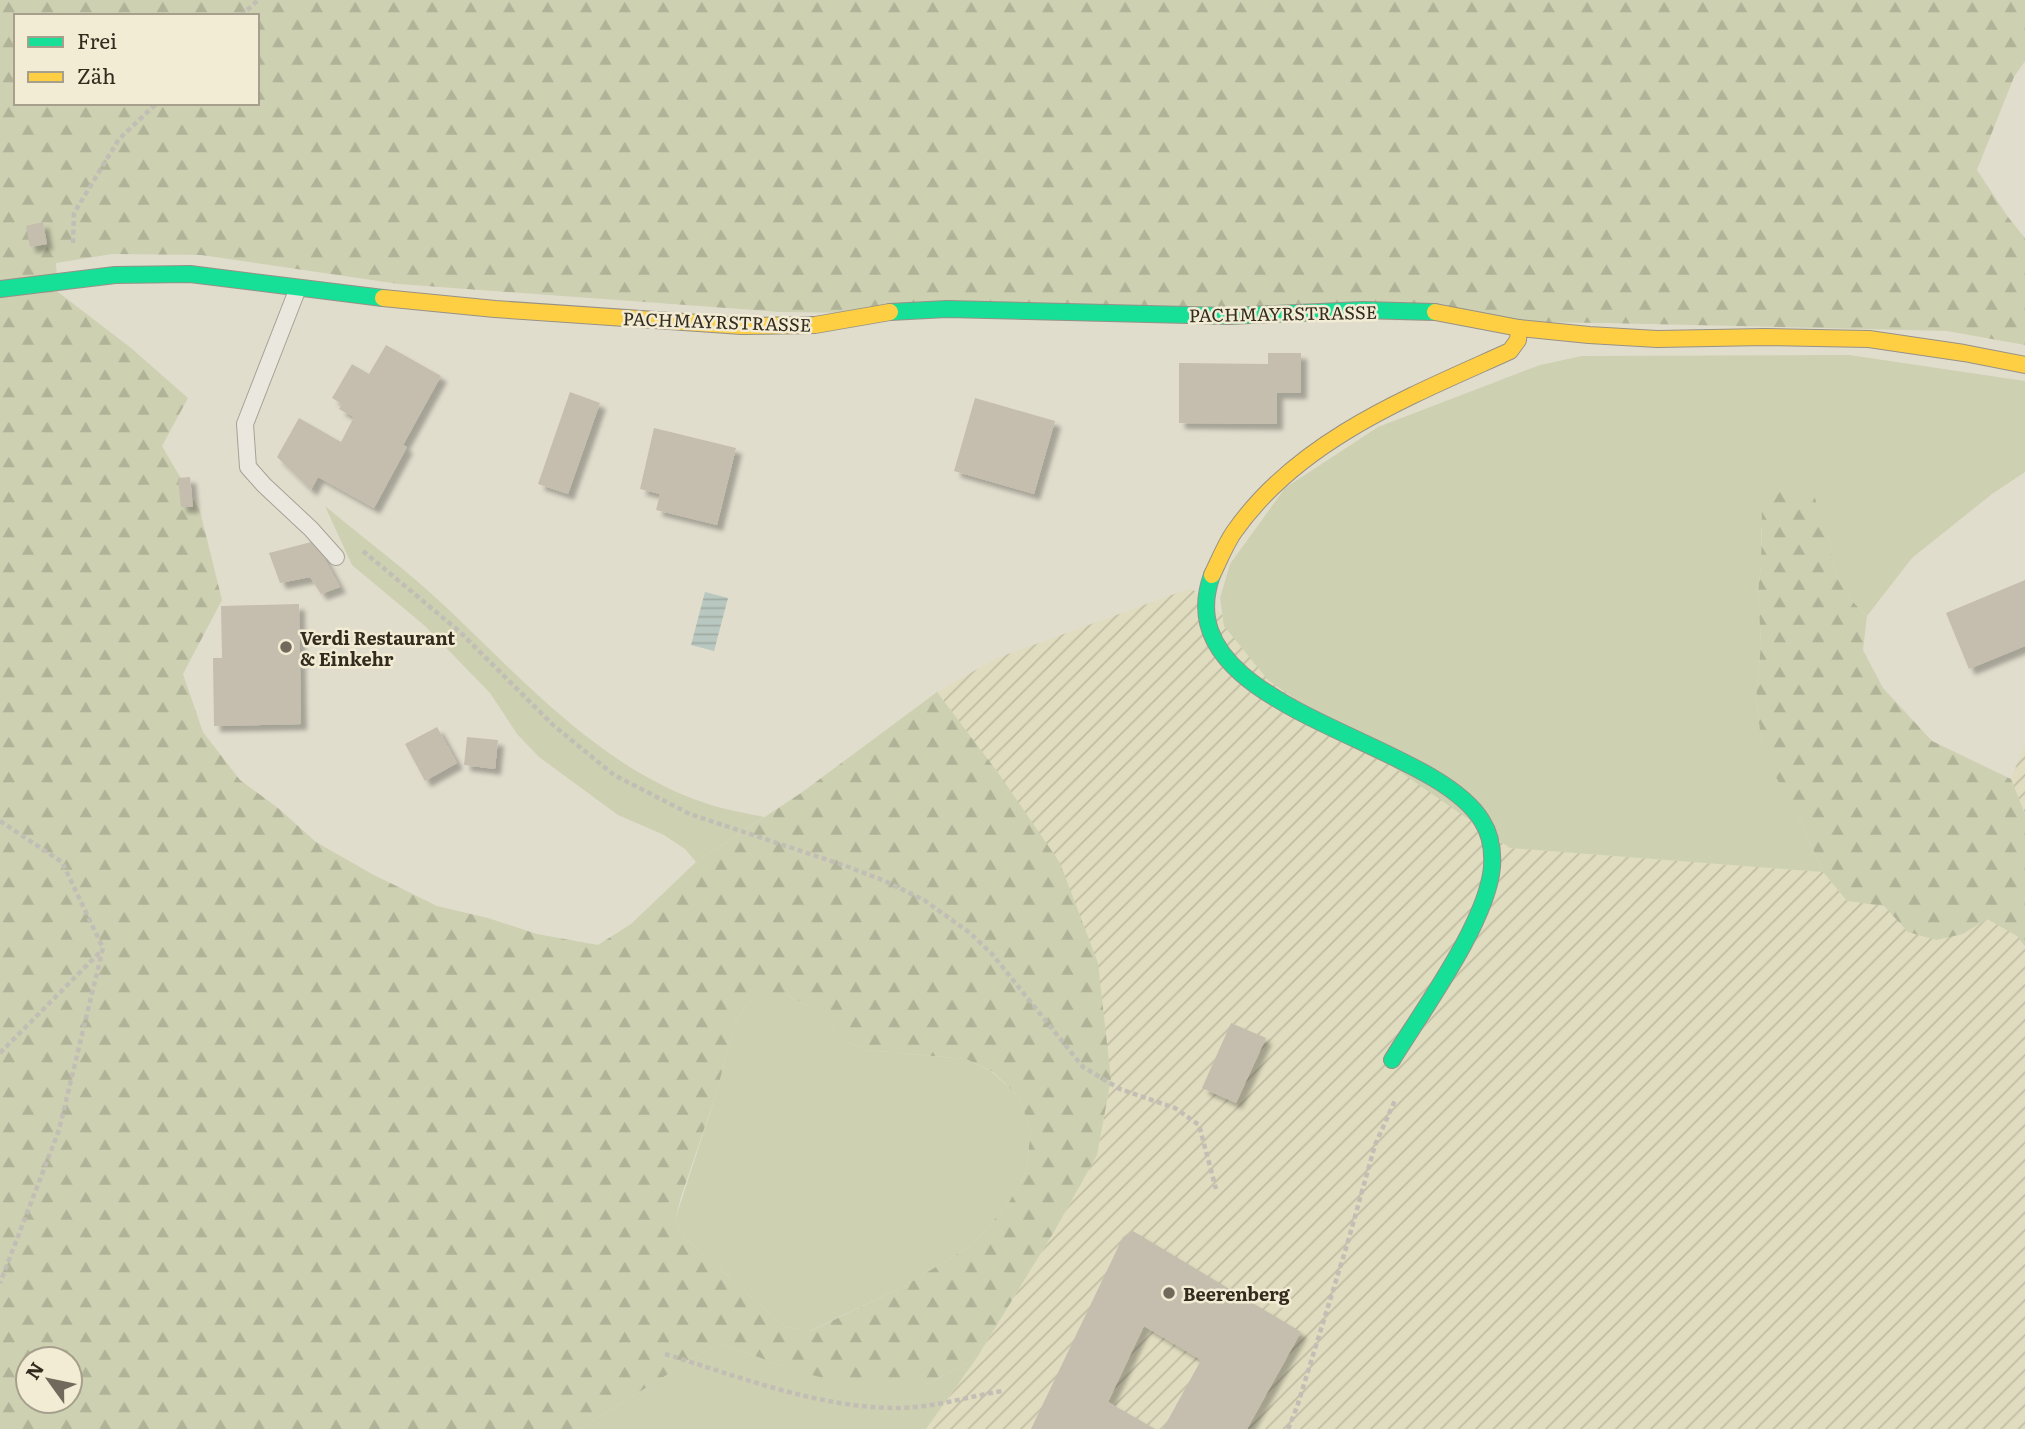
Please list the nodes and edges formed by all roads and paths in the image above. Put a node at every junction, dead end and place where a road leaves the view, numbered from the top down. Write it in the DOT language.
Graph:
graph roads {
  1 [pos="258,0"];
  2 [pos="243,14"];
  3 [pos="155,105"];
  4 [pos="79,279"];
  5 [pos="298,288"];
  6 [pos="0,289"];
  7 [pos="1519,328"];
  8 [pos="2025,365"];
  9 [pos="351,544"];
  10 [pos="336,557"];
  11 [pos="0,821"];
  12 [pos="103,948"];
  13 [pos="0,1053"];
  14 [pos="1392,1060"];
  15 [pos="1216,1189"];
  16 [pos="0,1283"];
  17 [pos="665,1354"];
  18 [pos="1002,1391"];
  19 [pos="1288,1429"];
  1 -- 2 [label="path"];
  3 -- 4 [label="path"];
  4 -- 5 [label="street, PACHMAYRSTRASSE"];
  4 -- 6 [label="street, PACHMAYRSTRASSE"];
  5 -- 7 [label="street, PACHMAYRSTRASSE"];
  5 -- 10 [label="lane"];
  7 -- 8 [label="street, PACHMAYRSTRASSE"];
  7 -- 14 [label="street"];
  9 -- 15 [label="path"];
  11 -- 12 [label="path"];
  12 -- 13 [label="path"];
  12 -- 16 [label="path"];
  14 -- 19 [label="path"];
  17 -- 18 [label="path"];
}
